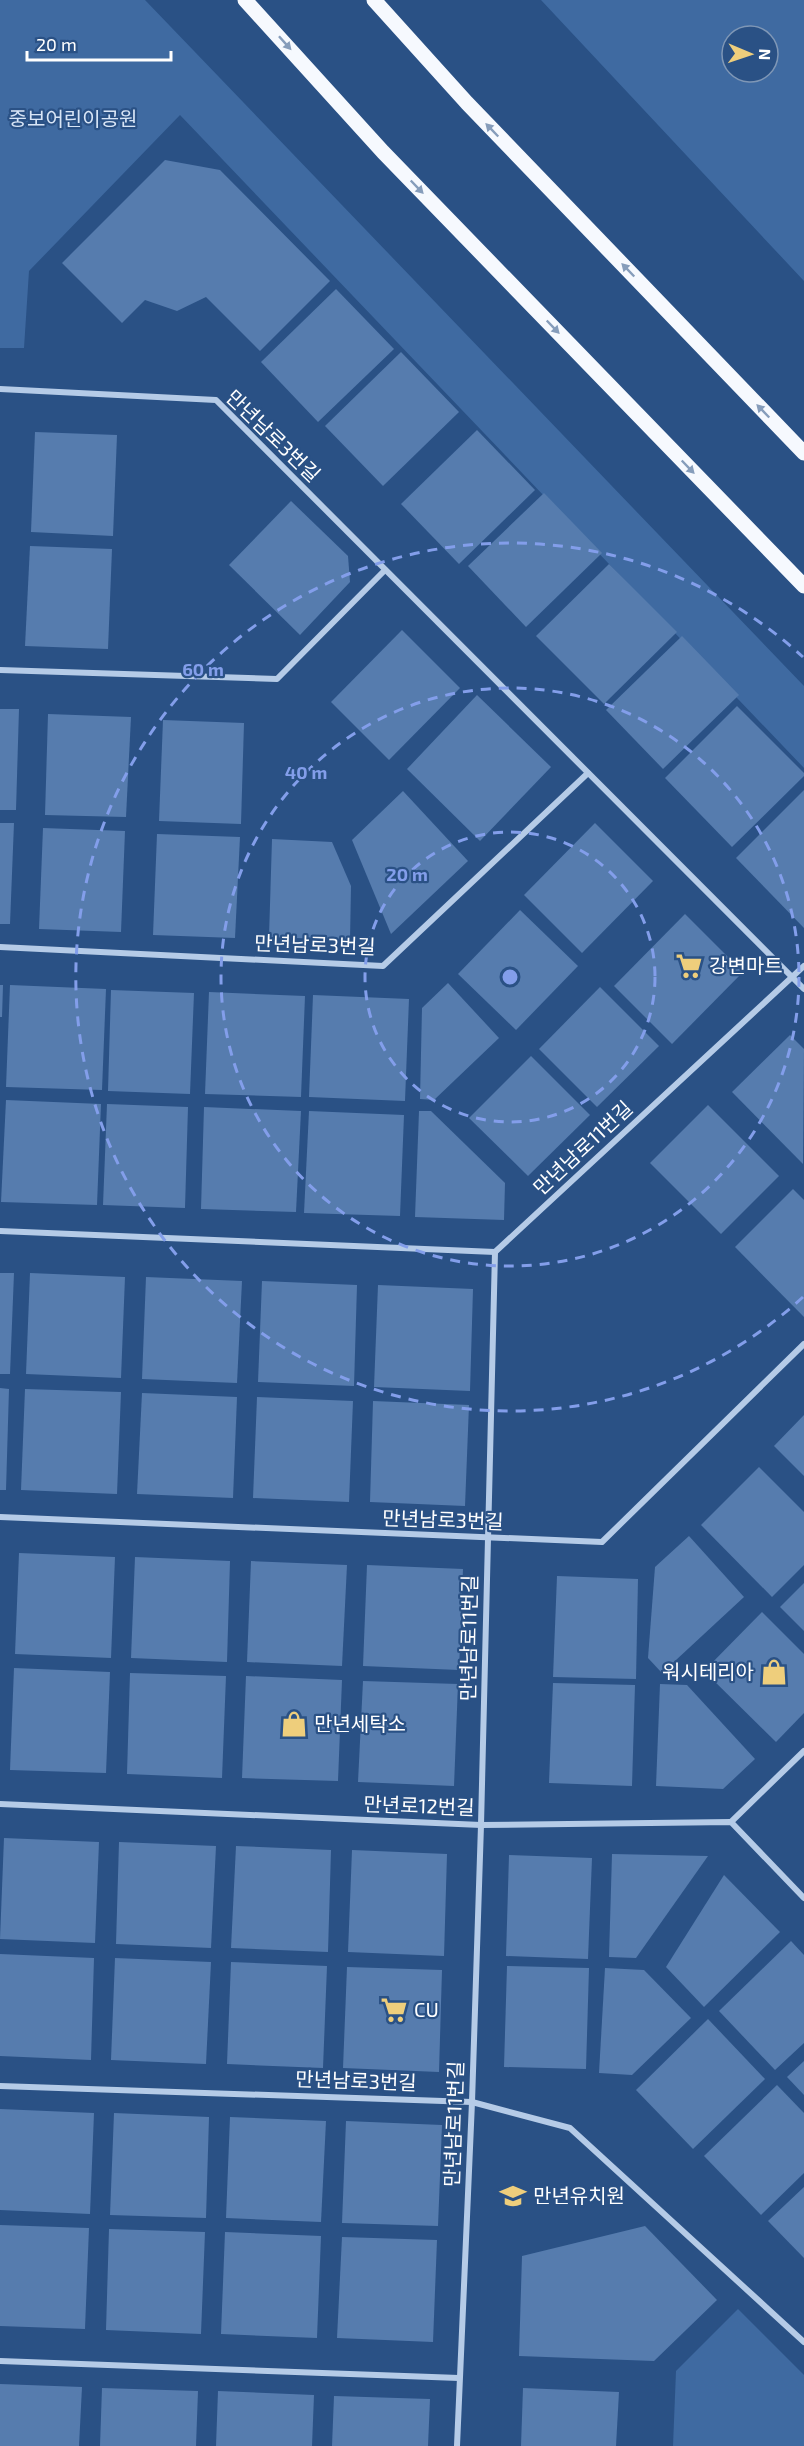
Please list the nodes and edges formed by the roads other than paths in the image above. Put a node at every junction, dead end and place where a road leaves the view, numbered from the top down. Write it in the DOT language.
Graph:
graph roads {
  1 [pos="245,0"];
  2 [pos="374,0"];
  3 [pos="0,389"];
  4 [pos="804,453"];
  5 [pos="385,570"];
  6 [pos="804,586"];
  7 [pos="0,670"];
  8 [pos="588,772"];
  9 [pos="0,947"];
  10 [pos="804,966"];
  11 [pos="792,977"];
  12 [pos="804,989"];
  13 [pos="0,1231"];
  14 [pos="495,1252"];
  15 [pos="804,1344"];
  16 [pos="0,1518"];
  17 [pos="487,1539"];
  18 [pos="804,1751"];
  19 [pos="0,1804"];
  20 [pos="731,1822"];
  21 [pos="481,1825"];
  22 [pos="804,1898"];
  23 [pos="0,2086"];
  24 [pos="472,2102"];
  25 [pos="804,2342"];
  26 [pos="0,2361"];
  27 [pos="459,2378"];
  28 [pos="457,2446"];
  1 -- 6 [label="main road, one-way"];
  4 -- 2 [label="main road, one-way"];
  3 -- 5 [label="street, 만년남로3번길"];
  5 -- 7 [label="street"];
  5 -- 8 [label="street, 만년남로3번길"];
  8 -- 9 [label="street, 만년남로3번길"];
  8 -- 11 [label="street, 만년남로3번길"];
  10 -- 11 [label="street, 만년남로11번길"];
  11 -- 12 [label="street, 만년남로3번길"];
  11 -- 14 [label="street, 만년남로11번길"];
  13 -- 14 [label="street"];
  14 -- 17 [label="street, 만년남로11번길"];
  15 -- 17 [label="street, 만년남로3번길"];
  16 -- 17 [label="street, 만년남로3번길"];
  17 -- 21 [label="street, 만년남로11번길"];
  18 -- 20 [label="street"];
  19 -- 21 [label="street, 만년로12번길"];
  20 -- 21 [label="street, 만년로12번길"];
  20 -- 22 [label="street"];
  21 -- 24 [label="street, 만년남로11번길"];
  23 -- 24 [label="street, 만년남로3번길"];
  24 -- 25 [label="street, 만년남로3번길"];
  24 -- 27 [label="street, 만년남로11번길"];
  26 -- 27 [label="street"];
  27 -- 28 [label="street, 만년남로11번길"];
}
